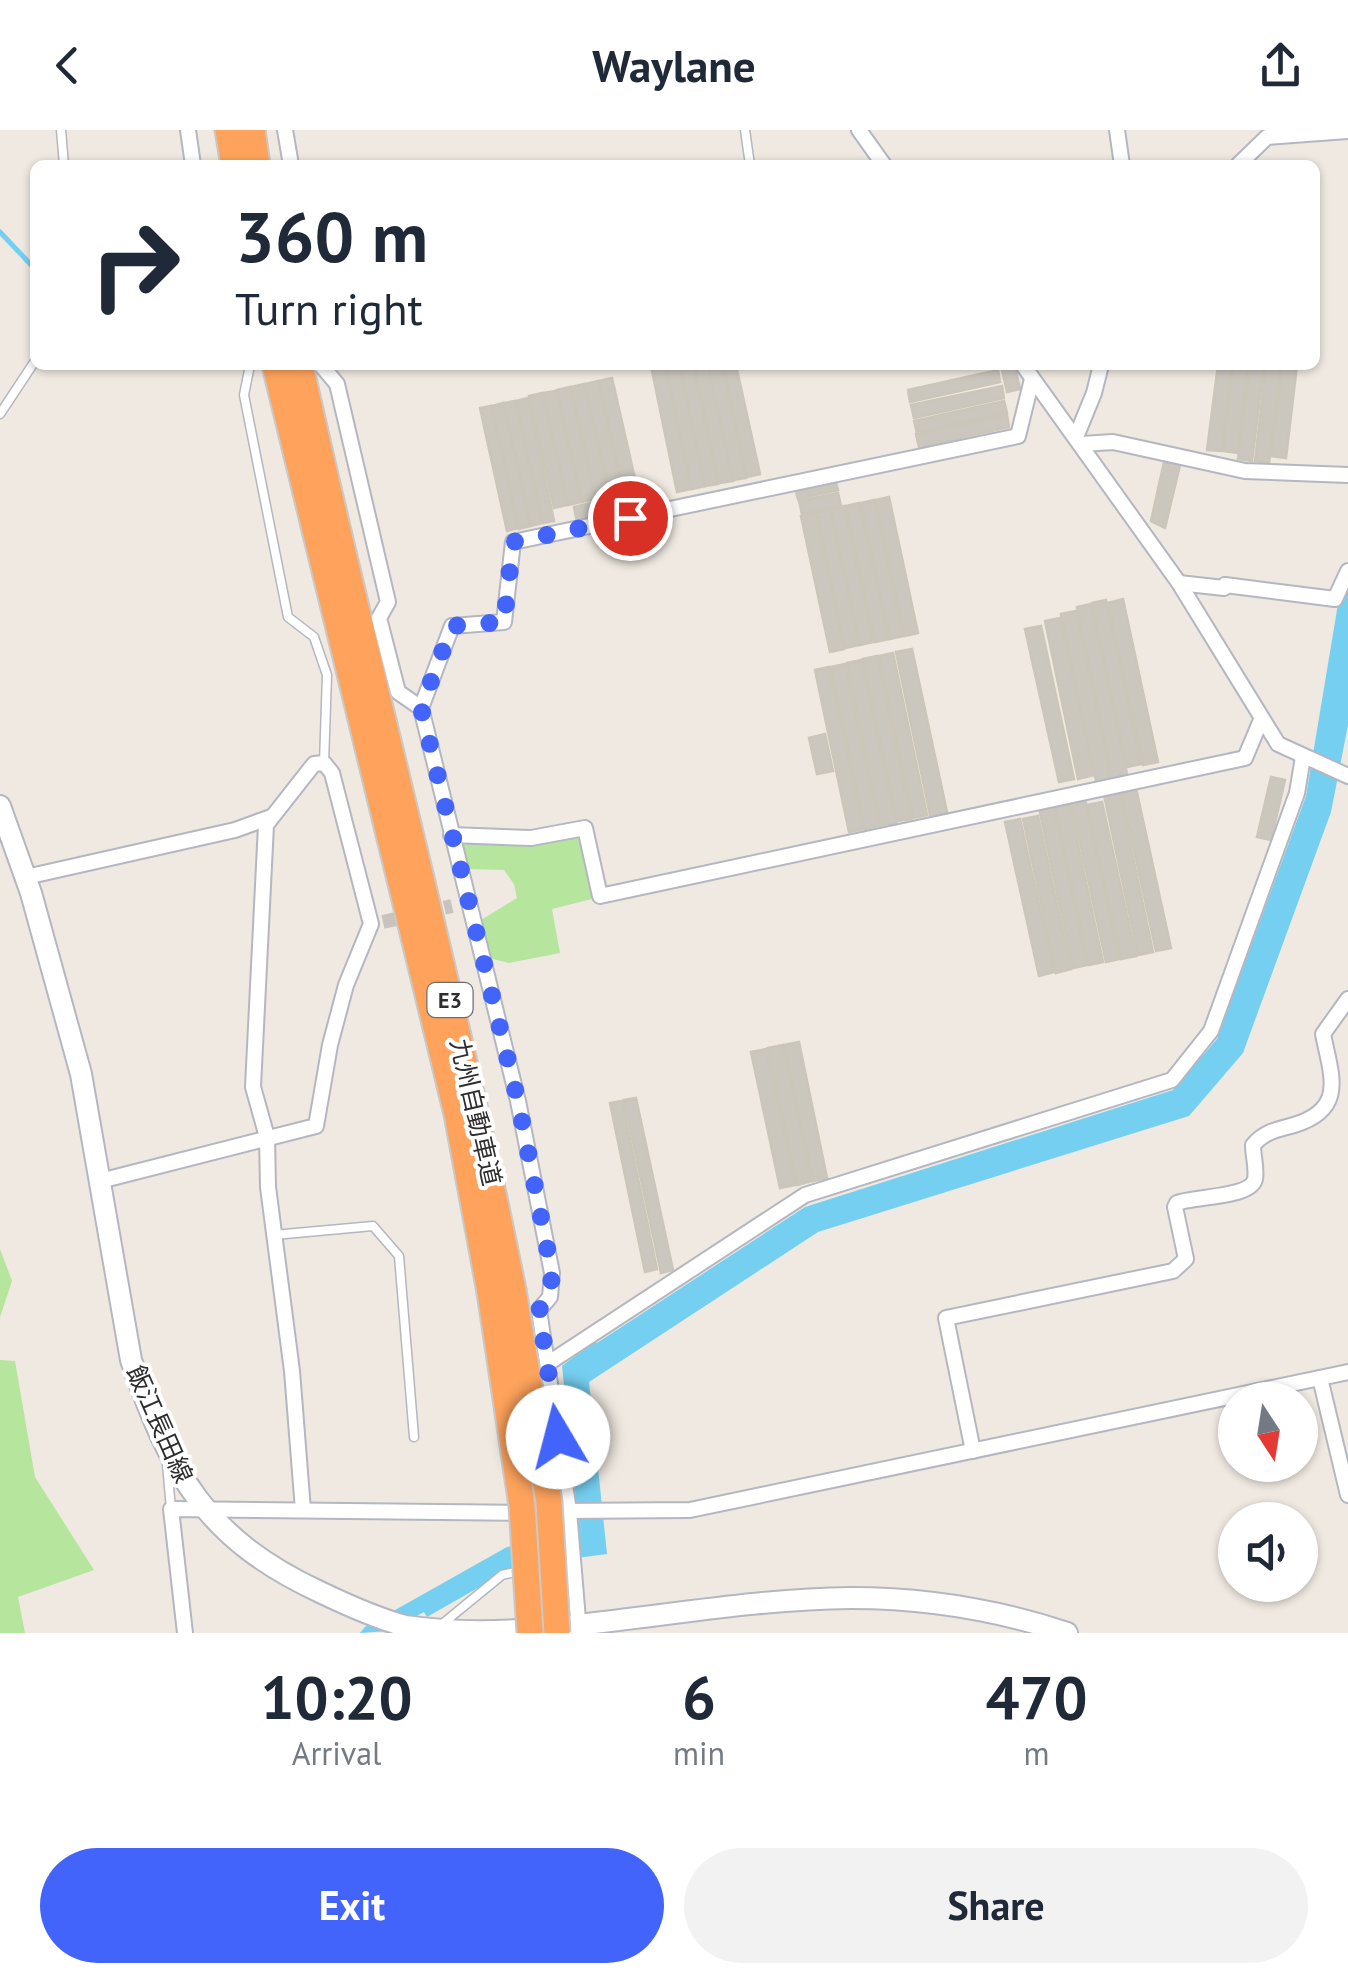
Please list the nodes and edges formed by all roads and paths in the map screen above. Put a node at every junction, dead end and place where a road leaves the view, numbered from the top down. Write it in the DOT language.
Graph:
graph roads {
  1 [pos="61,130"];
  2 [pos="188,130"];
  3 [pos="228,130"];
  4 [pos="252,130"];
  5 [pos="286,130"];
  6 [pos="745,130"];
  7 [pos="859,130"];
  8 [pos="1117,130"];
  9 [pos="1348,131"];
  10 [pos="64,160"];
  11 [pos="192,160"];
  12 [pos="233,160"];
  13 [pos="257,160"];
  14 [pos="290,160"];
  15 [pos="749,160"];
  16 [pos="880,160"];
  17 [pos="1121,160"];
  18 [pos="1243,160"];
  19 [pos="30,369"];
  20 [pos="249,370"];
  21 [pos="325,370"];
  22 [pos="1026,370"];
  23 [pos="1101,370"];
  24 [pos="290,376"];
  25 [pos="1032,379"];
  26 [pos="0,414"];
  27 [pos="1079,441"];
  28 [pos="1348,475"];
  29 [pos="1348,571"];
  30 [pos="1179,583"];
  31 [pos="421,708"];
  32 [pos="1261,720"];
  33 [pos="1304,758"];
  34 [pos="324,763"];
  35 [pos="1347,776"];
  36 [pos="0,806"];
  37 [pos="276,816"];
  38 [pos="452,835"];
  39 [pos="5,844"];
  40 [pos="26,877"];
  41 [pos="469,904"];
  42 [pos="452,906"];
  43 [pos="1348,999"];
  44 [pos="267,1137"];
  45 [pos="100,1181"];
  46 [pos="274,1235"];
  47 [pos="501,1291"];
  48 [pos="547,1364"];
  49 [pos="1348,1372"];
  50 [pos="1320,1378"];
  51 [pos="414,1438"];
  52 [pos="164,1444"];
  53 [pos="973,1452"];
  54 [pos="1348,1495"];
  55 [pos="171,1509"];
  56 [pos="205,1509"];
  57 [pos="303,1510"];
  58 [pos="572,1511"];
  59 [pos="574,1561"];
  60 [pos="571,1630"];
  61 [pos="432,1632"];
  62 [pos="185,1633"];
  63 [pos="530,1633"];
  64 [pos="1067,1633"];
  1 -- 10 [label="lane"];
  2 -- 11 [label="street"];
  3 -- 12 [label="highway"];
  4 -- 13 [label="highway"];
  5 -- 14 [label="street"];
  6 -- 15 [label="lane"];
  7 -- 16 [label="street"];
  8 -- 17 [label="street"];
  9 -- 18 [label="street"];
  19 -- 26 [label="lane"];
  20 -- 34 [label="lane"];
  21 -- 31 [label="street"];
  22 -- 25 [label="street"];
  23 -- 27 [label="street"];
  24 -- 47 [label="highway, 九州自動車道 / E3"];
  25 -- 27 [label="street"];
  25 -- 31 [label="street"];
  27 -- 28 [label="street"];
  27 -- 30 [label="street"];
  29 -- 30 [label="street"];
  30 -- 32 [label="street"];
  31 -- 38 [label="street"];
  32 -- 33 [label="street"];
  32 -- 38 [label="street"];
  33 -- 35 [label="street"];
  33 -- 48 [label="street"];
  34 -- 37 [label="street"];
  34 -- 44 [label="street"];
  36 -- 39 [label="main road, 飯江長田線"];
  37 -- 40 [label="street"];
  37 -- 44 [label="street"];
  38 -- 41 [label="street"];
  39 -- 40 [label="main road, 飯江長田線"];
  40 -- 45 [label="main road, 飯江長田線"];
  41 -- 42 [label="street"];
  41 -- 48 [label="street"];
  43 -- 53 [label="street"];
  44 -- 45 [label="street"];
  44 -- 46 [label="street"];
  45 -- 52 [label="main road, 飯江長田線"];
  46 -- 51 [label="lane"];
  46 -- 57 [label="street"];
  47 -- 60 [label="highway, 九州自動車道 / E3, bridge"];
  47 -- 63 [label="highway, 九州自動車道 / E3, bridge"];
  48 -- 58 [label="street"];
  49 -- 50 [label="street"];
  50 -- 53 [label="street"];
  50 -- 54 [label="street"];
  52 -- 55 [label="lane"];
  52 -- 56 [label="main road, 飯江長田線"];
  53 -- 58 [label="street"];
  55 -- 56 [label="street"];
  55 -- 62 [label="street"];
  56 -- 57 [label="street"];
  56 -- 61 [label="main road, 飯江長田線"];
  57 -- 58 [label="street"];
  58 -- 59 [label="street"];
  59 -- 60 [label="street"];
  59 -- 61 [label="lane"];
  60 -- 61 [label="main road, 飯江長田線"];
  60 -- 64 [label="main road, 飯江長田線"];
}
